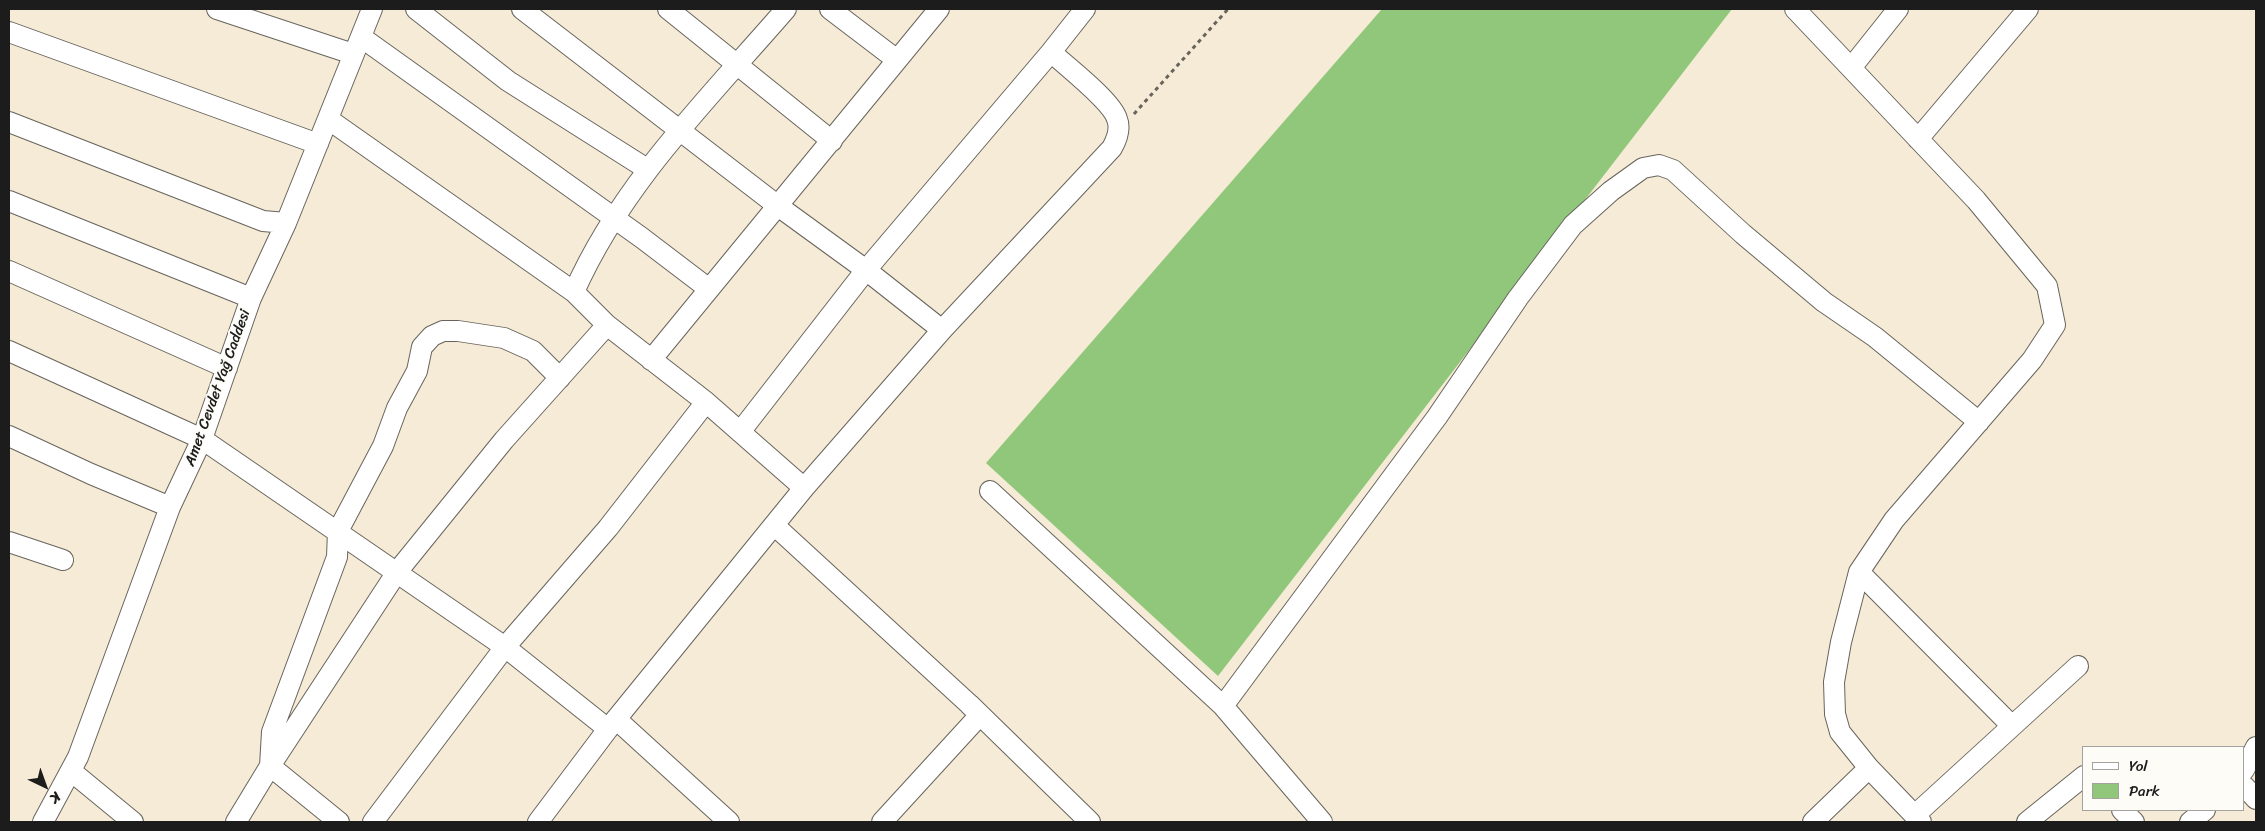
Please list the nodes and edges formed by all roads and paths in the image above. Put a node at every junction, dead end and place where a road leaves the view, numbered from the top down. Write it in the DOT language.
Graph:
graph roads {
  1 [pos="217,9"];
  2 [pos="372,9"];
  3 [pos="416,9"];
  4 [pos="522,9"];
  5 [pos="668,9"];
  6 [pos="786,9"];
  7 [pos="830,9"];
  8 [pos="939,9"];
  9 [pos="1085,9"];
  10 [pos="1228,9"];
  11 [pos="1795,9"];
  12 [pos="1898,9"];
  13 [pos="2028,9"];
  14 [pos="9,32"];
  15 [pos="357,45"];
  16 [pos="1051,52"];
  17 [pos="897,60"];
  18 [pos="737,66"];
  19 [pos="1851,68"];
  20 [pos="328,119"];
  21 [pos="9,122"];
  22 [pos="1119,127"];
  23 [pos="681,131"];
  24 [pos="1918,139"];
  25 [pos="832,141"];
  26 [pos="318,144"];
  27 [pos="647,169"];
  28 [pos="9,201"];
  29 [pos="778,206"];
  30 [pos="613,218"];
  31 [pos="286,223"];
  32 [pos="866,270"];
  33 [pos="9,271"];
  34 [pos="709,289"];
  35 [pos="574,292"];
  36 [pos="251,298"];
  37 [pos="607,325"];
  38 [pos="942,330"];
  39 [pos="9,351"];
  40 [pos="651,360"];
  41 [pos="227,368"];
  42 [pos="560,378"];
  43 [pos="706,402"];
  44 [pos="1979,422"];
  45 [pos="740,432"];
  46 [pos="9,436"];
  47 [pos="202,439"];
  48 [pos="804,488"];
  49 [pos="990,491"];
  50 [pos="170,507"];
  51 [pos="774,525"];
  52 [pos="338,531"];
  53 [pos="9,542"];
  54 [pos="62,560"];
  55 [pos="397,572"];
  56 [pos="1859,572"];
  57 [pos="505,646"];
  58 [pos="2078,666"];
  59 [pos="1223,706"];
  60 [pos="980,715"];
  61 [pos="612,724"];
  62 [pos="2012,726"];
  63 [pos="2256,747"];
  64 [pos="270,766"];
  65 [pos="1869,768"];
  66 [pos="2245,768"];
  67 [pos="70,771"];
  68 [pos="2082,778"];
  69 [pos="2245,787"];
  70 [pos="2256,799"];
  71 [pos="2203,811"];
  72 [pos="1918,819"];
  73 [pos="49,820"];
  74 [pos="1083,820"];
  75 [pos="133,822"];
  76 [pos="236,822"];
  77 [pos="339,822"];
  78 [pos="373,822"];
  79 [pos="538,822"];
  80 [pos="729,822"];
  81 [pos="882,822"];
  82 [pos="1322,822"];
  83 [pos="1812,822"];
  84 [pos="2027,822"];
  85 [pos="2190,822"];
  1 -- 15 [label="street"];
  2 -- 15 [label="street, Amet Cevdet Yağ Caddesi"];
  3 -- 27 [label="street"];
  4 -- 23 [label="street"];
  5 -- 18 [label="street"];
  6 -- 18 [label="street"];
  7 -- 17 [label="street"];
  8 -- 17 [label="street"];
  9 -- 16 [label="street"];
  10 -- 22 [label="path"];
  11 -- 19 [label="street"];
  12 -- 19 [label="street"];
  13 -- 24 [label="street"];
  14 -- 26 [label="street"];
  15 -- 20 [label="street, Amet Cevdet Yağ Caddesi"];
  15 -- 30 [label="street"];
  16 -- 22 [label="street"];
  16 -- 32 [label="street"];
  17 -- 25 [label="street"];
  18 -- 23 [label="street"];
  18 -- 25 [label="street"];
  19 -- 24 [label="street"];
  20 -- 26 [label="street, Amet Cevdet Yağ Caddesi"];
  20 -- 35 [label="street"];
  21 -- 31 [label="street"];
  22 -- 38 [label="street"];
  23 -- 27 [label="street"];
  23 -- 29 [label="street"];
  24 -- 44 [label="street"];
  25 -- 29 [label="street"];
  26 -- 31 [label="street, Amet Cevdet Yağ Caddesi"];
  27 -- 30 [label="street"];
  28 -- 36 [label="street"];
  29 -- 32 [label="street"];
  29 -- 34 [label="street"];
  30 -- 34 [label="street"];
  30 -- 35 [label="street"];
  31 -- 36 [label="street, Amet Cevdet Yağ Caddesi"];
  32 -- 38 [label="street"];
  32 -- 45 [label="street"];
  33 -- 41 [label="street"];
  34 -- 40 [label="street"];
  35 -- 37 [label="street"];
  36 -- 41 [label="street, Amet Cevdet Yağ Caddesi"];
  37 -- 40 [label="street"];
  37 -- 42 [label="street"];
  38 -- 48 [label="street"];
  39 -- 47 [label="street"];
  40 -- 43 [label="street"];
  41 -- 47 [label="street, Amet Cevdet Yağ Caddesi"];
  42 -- 52 [label="street"];
  42 -- 55 [label="street"];
  43 -- 45 [label="street"];
  43 -- 57 [label="street"];
  44 -- 56 [label="street"];
  44 -- 59 [label="street"];
  45 -- 48 [label="street"];
  46 -- 50 [label="street"];
  47 -- 50 [label="street, Amet Cevdet Yağ Caddesi"];
  47 -- 52 [label="street"];
  48 -- 51 [label="street"];
  49 -- 59 [label="street"];
  50 -- 67 [label="street, Amet Cevdet Yağ Caddesi"];
  51 -- 60 [label="street"];
  51 -- 61 [label="street"];
  52 -- 55 [label="street"];
  52 -- 64 [label="street"];
  53 -- 54 [label="street"];
  55 -- 57 [label="street"];
  55 -- 64 [label="street"];
  56 -- 62 [label="street"];
  56 -- 65 [label="street"];
  57 -- 61 [label="street"];
  57 -- 78 [label="street"];
  58 -- 62 [label="street"];
  59 -- 82 [label="street"];
  60 -- 74 [label="street"];
  60 -- 81 [label="street"];
  61 -- 79 [label="street"];
  61 -- 80 [label="street"];
  62 -- 72 [label="street"];
  63 -- 66 [label="street"];
  64 -- 76 [label="street"];
  64 -- 77 [label="street"];
  65 -- 72 [label="street"];
  65 -- 83 [label="street"];
  67 -- 73 [label="street, Amet Cevdet Yağ Caddesi"];
  67 -- 75 [label="street"];
  68 -- 84 [label="street"];
  69 -- 70 [label="street"];
  71 -- 85 [label="street"];
}
